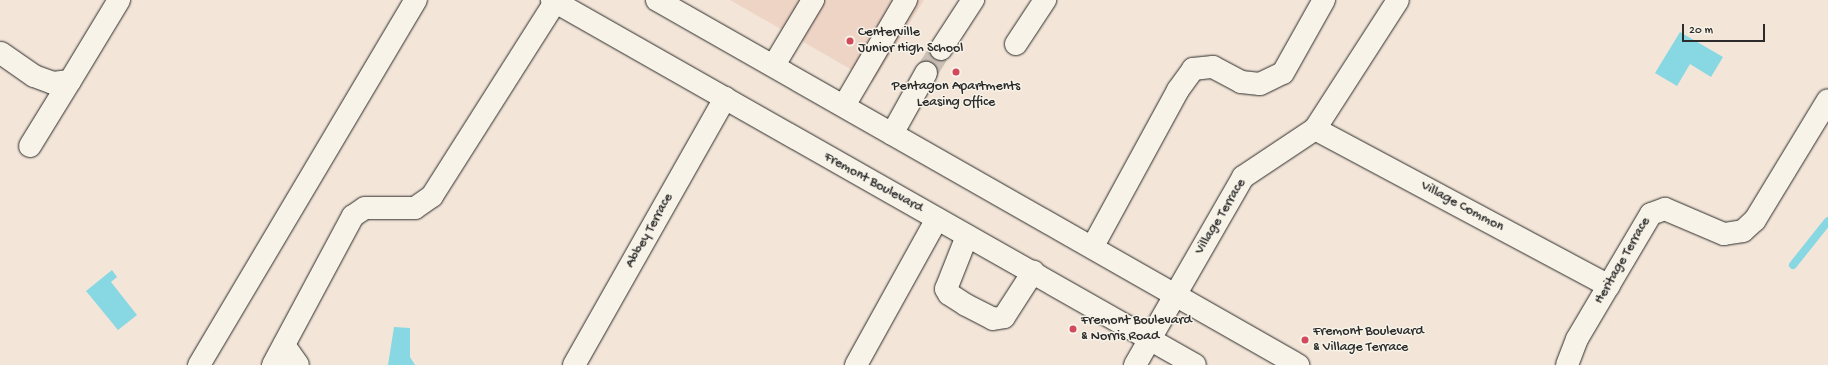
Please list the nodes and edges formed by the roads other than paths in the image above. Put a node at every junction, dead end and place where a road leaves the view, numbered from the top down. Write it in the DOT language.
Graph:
graph roads {
  1 [pos="119,0"];
  2 [pos="416,0"];
  3 [pos="657,0"];
  4 [pos="813,0"];
  5 [pos="906,0"];
  6 [pos="973,0"];
  7 [pos="1045,0"];
  8 [pos="1324,0"];
  9 [pos="1398,0"];
  10 [pos="554,1"];
  11 [pos="1016,44"];
  12 [pos="941,49"];
  13 [pos="1,53"];
  14 [pos="774,65"];
  15 [pos="926,73"];
  16 [pos="70,80"];
  17 [pos="725,98"];
  18 [pos="1828,100"];
  19 [pos="845,104"];
  20 [pos="1315,129"];
  21 [pos="892,134"];
  22 [pos="30,146"];
  23 [pos="937,219"];
  24 [pos="967,236"];
  25 [pos="1093,246"];
  26 [pos="1033,272"];
  27 [pos="1608,286"];
  28 [pos="1176,294"];
  29 [pos="1150,339"];
  30 [pos="284,345"];
  31 [pos="199,365"];
  32 [pos="273,365"];
  33 [pos="298,365"];
  34 [pos="574,365"];
  35 [pos="856,365"];
  36 [pos="1135,365"];
  37 [pos="1195,365"];
  38 [pos="1298,365"];
  39 [pos="1567,365"];
  1 -- 16 [label="street"];
  2 -- 31 [label="street"];
  3 -- 14 [label="street"];
  4 -- 14 [label="street"];
  5 -- 19 [label="street"];
  6 -- 12 [label="street"];
  7 -- 11 [label="street"];
  8 -- 25 [label="street"];
  9 -- 20 [label="street, Village Terrace"];
  10 -- 17 [label="street, Fremont Boulevard"];
  10 -- 30 [label="street"];
  13 -- 16 [label="street"];
  14 -- 19 [label="street"];
  15 -- 21 [label="street"];
  16 -- 22 [label="street"];
  17 -- 23 [label="street, Fremont Boulevard"];
  17 -- 34 [label="street, Abbey Terrace"];
  18 -- 27 [label="street, Heritage Terrace"];
  19 -- 21 [label="street"];
  20 -- 27 [label="street, Village Common"];
  20 -- 28 [label="street, Village Terrace"];
  21 -- 25 [label="street"];
  23 -- 24 [label="street, Fremont Boulevard"];
  23 -- 35 [label="street"];
  24 -- 26 [label="street, Fremont Boulevard"];
  24 -- 26 [label="street"];
  25 -- 28 [label="street"];
  26 -- 29 [label="street, Fremont Boulevard"];
  27 -- 39 [label="street, Heritage Terrace"];
  28 -- 29 [label="street, Village Terrace"];
  28 -- 38 [label="street"];
  29 -- 36 [label="street, Village Terrace"];
  29 -- 37 [label="street, Fremont Boulevard"];
  30 -- 32 [label="street"];
  30 -- 33 [label="street"];
}
